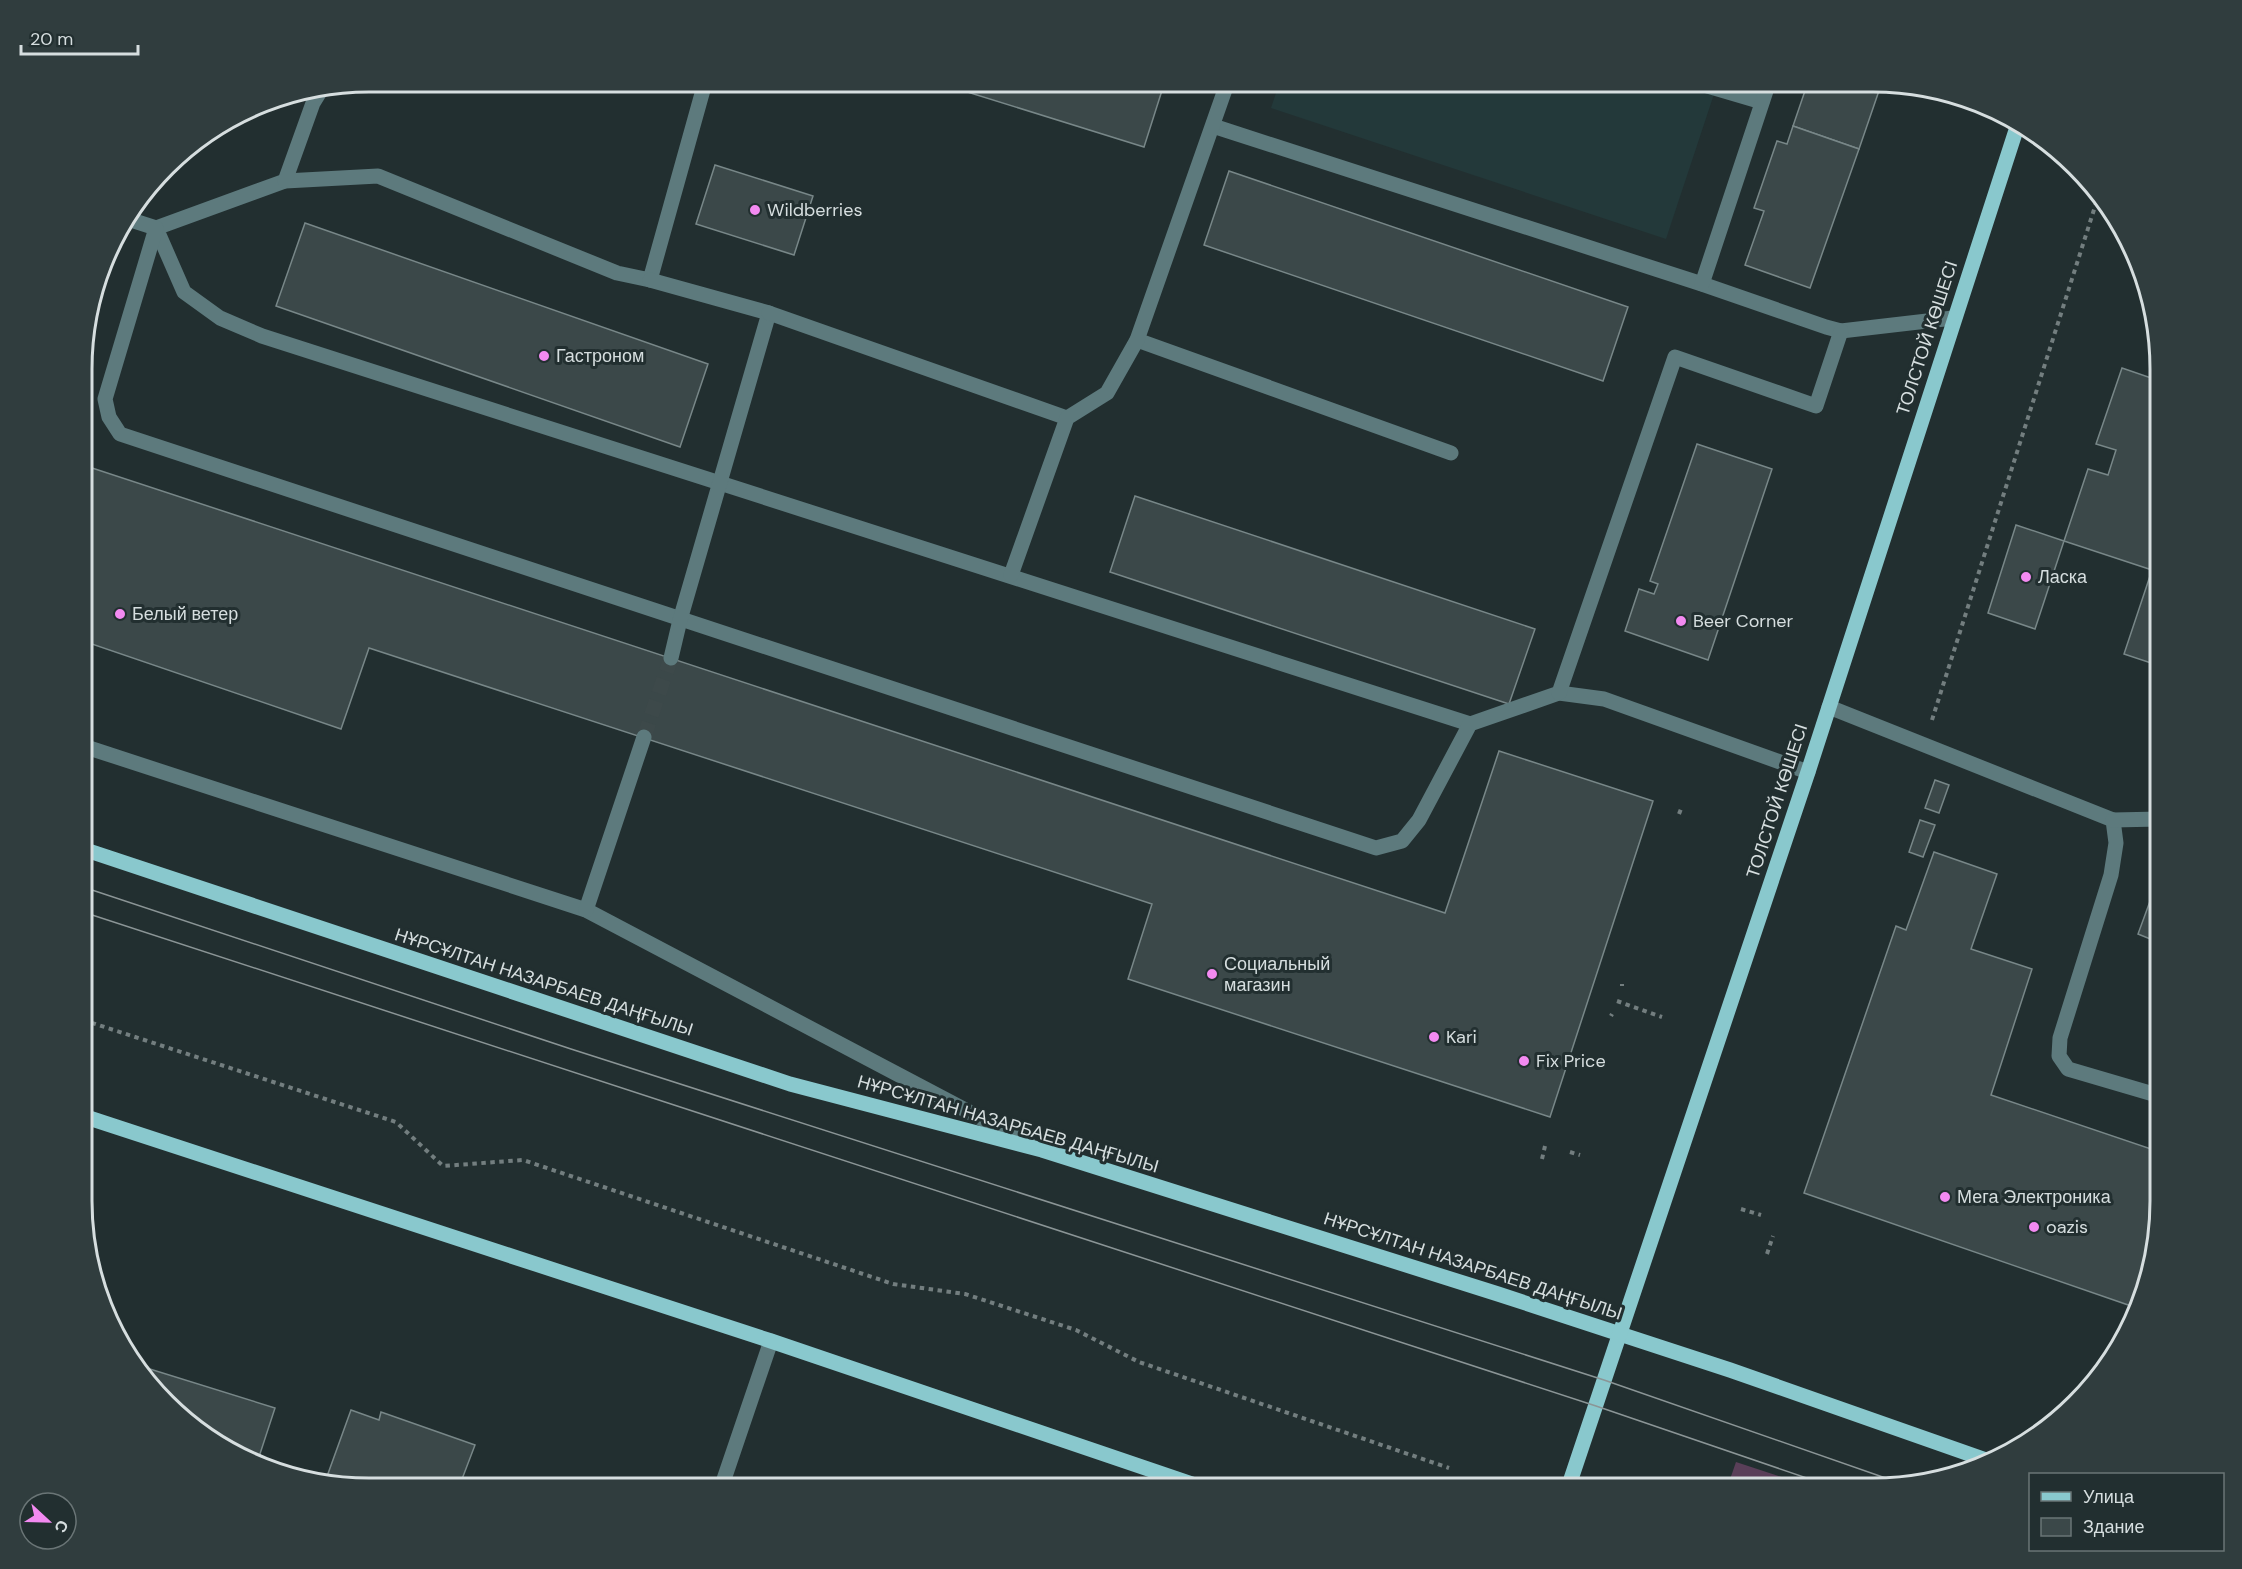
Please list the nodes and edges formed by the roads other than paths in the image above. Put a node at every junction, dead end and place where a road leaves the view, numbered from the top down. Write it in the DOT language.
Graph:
graph roads {
  1 [pos="702,92"];
  2 [pos="1224,92"];
  3 [pos="1730,92"];
  4 [pos="1766,92"];
  5 [pos="317,97"];
  6 [pos="1762,102"];
  7 [pos="1213,126"];
  8 [pos="2016,131"];
  9 [pos="285,181"];
  10 [pos="134,221"];
  11 [pos="156,228"];
  12 [pos="650,280"];
  13 [pos="1702,284"];
  14 [pos="769,313"];
  15 [pos="1953,318"];
  16 [pos="1841,331"];
  17 [pos="1137,340"];
  18 [pos="1067,418"];
  19 [pos="1451,453"];
  20 [pos="720,484"];
  21 [pos="1011,575"];
  22 [pos="680,620"];
  23 [pos="671,658"];
  24 [pos="1559,693"];
  25 [pos="1829,706"];
  26 [pos="1470,724"];
  27 [pos="644,737"];
  28 [pos="92,749"];
  29 [pos="1808,772"];
  30 [pos="2150,819"];
  31 [pos="2113,820"];
  32 [pos="92,852"];
  33 [pos="586,910"];
  34 [pos="2150,1093"];
  35 [pos="92,1119"];
  36 [pos="1042,1150"];
  37 [pos="1619,1334"];
  38 [pos="771,1341"];
  39 [pos="1977,1457"];
  40 [pos="724,1478"];
  41 [pos="1175,1478"];
  42 [pos="1571,1478"];
  1 -- 12 [label="street"];
  2 -- 7 [label="street"];
  3 -- 6 [label="street"];
  4 -- 6 [label="street"];
  5 -- 9 [label="street"];
  6 -- 13 [label="street"];
  7 -- 13 [label="street"];
  7 -- 17 [label="street"];
  8 -- 15 [label="main road, ТОЛСТОЙ КӨШЕСІ"];
  9 -- 11 [label="street"];
  9 -- 12 [label="street"];
  10 -- 11 [label="street"];
  11 -- 20 [label="street"];
  11 -- 22 [label="street"];
  12 -- 14 [label="street"];
  13 -- 16 [label="street"];
  14 -- 18 [label="street"];
  14 -- 20 [label="street"];
  15 -- 16 [label="street"];
  15 -- 25 [label="main road, ТОЛСТОЙ КӨШЕСІ"];
  16 -- 24 [label="street"];
  17 -- 18 [label="street"];
  17 -- 19 [label="street"];
  18 -- 21 [label="street"];
  20 -- 21 [label="street"];
  20 -- 22 [label="street"];
  21 -- 26 [label="street"];
  22 -- 23 [label="street"];
  22 -- 26 [label="street"];
  24 -- 26 [label="street"];
  24 -- 29 [label="street"];
  25 -- 29 [label="main road, ТОЛСТОЙ КӨШЕСІ"];
  25 -- 31 [label="street"];
  27 -- 33 [label="street"];
  28 -- 33 [label="street"];
  29 -- 37 [label="main road, ТОЛСТОЙ КӨШЕСІ"];
  30 -- 31 [label="street"];
  31 -- 34 [label="street"];
  32 -- 36 [label="main road, НҰРСҰЛТАН НАЗАРБАЕВ ДАҢҒЫЛЫ"];
  33 -- 36 [label="street"];
  35 -- 38 [label="main road"];
  36 -- 37 [label="main road, НҰРСҰЛТАН НАЗАРБАЕВ ДАҢҒЫЛЫ"];
  37 -- 39 [label="main road, НҰРСҰЛТАН НАЗАРБАЕВ ДАҢҒЫЛЫ"];
  37 -- 42 [label="main road, ТОЛСТОЙ КӨШЕСІ"];
  38 -- 40 [label="street"];
  38 -- 41 [label="main road"];
}
